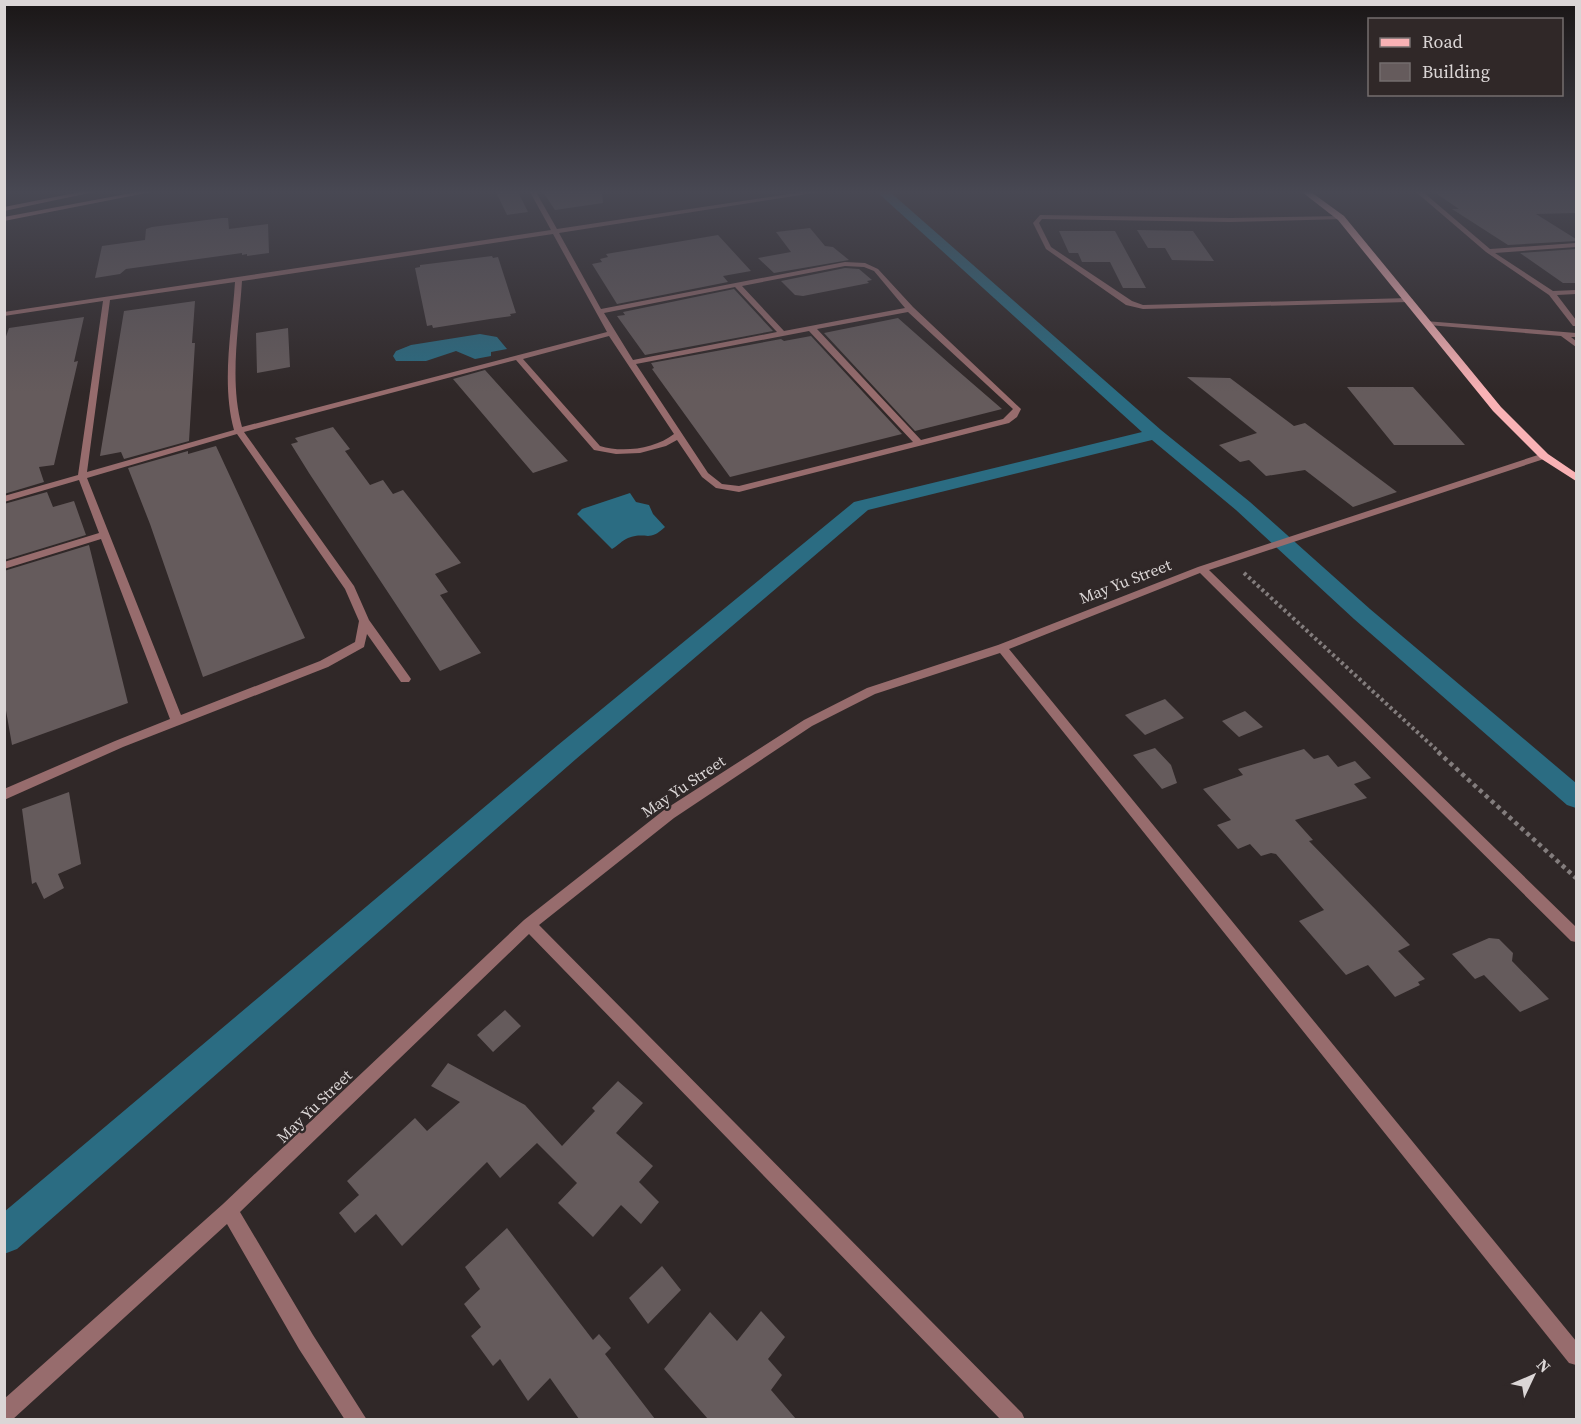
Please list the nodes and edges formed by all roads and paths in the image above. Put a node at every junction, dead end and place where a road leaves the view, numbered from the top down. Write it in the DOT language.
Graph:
graph roads {
  1 [pos="373,258"];
  2 [pos="569,258"];
  3 [pos="1063,258"];
  4 [pos="1375,258"];
  5 [pos="1499,258"];
  6 [pos="238,279"];
  7 [pos="737,285"];
  8 [pos="1576,292"];
  9 [pos="1552,293"];
  10 [pos="107,299"];
  11 [pos="1409,300"];
  12 [pos="910,309"];
  13 [pos="598,312"];
  14 [pos="4,314"];
  15 [pos="1428,323"];
  16 [pos="1576,324"];
  17 [pos="812,328"];
  18 [pos="611,333"];
  19 [pos="1562,333"];
  20 [pos="783,334"];
  21 [pos="1576,335"];
  22 [pos="1576,345"];
  23 [pos="518,358"];
  24 [pos="632,363"];
  25 [pos="239,431"];
  26 [pos="678,435"];
  27 [pos="919,443"];
  28 [pos="1544,456"];
  29 [pos="82,476"];
  30 [pos="1576,478"];
  31 [pos="4,499"];
  32 [pos="104,535"];
  33 [pos="4,566"];
  34 [pos="1202,569"];
  35 [pos="1244,573"];
  36 [pos="364,621"];
  37 [pos="1002,648"];
  38 [pos="405,679"];
  39 [pos="177,721"];
  40 [pos="4,795"];
  41 [pos="1576,878"];
  42 [pos="529,924"];
  43 [pos="1576,936"];
  44 [pos="229,1210"];
  45 [pos="1576,1356"];
  46 [pos="4,1413"];
  47 [pos="357,1419"];
  48 [pos="1015,1419"];
  1 -- 6 [label="street"];
  2 -- 13 [label="street"];
  3 -- 11 [label="street"];
  4 -- 11 [label="main road"];
  5 -- 9 [label="street"];
  6 -- 10 [label="street"];
  6 -- 25 [label="street"];
  7 -- 12 [label="street"];
  7 -- 13 [label="street"];
  7 -- 20 [label="street"];
  8 -- 9 [label="street"];
  9 -- 16 [label="street"];
  10 -- 14 [label="street"];
  10 -- 29 [label="street"];
  11 -- 15 [label="main road"];
  12 -- 17 [label="street"];
  12 -- 27 [label="street"];
  13 -- 18 [label="street"];
  15 -- 19 [label="street"];
  15 -- 28 [label="main road"];
  17 -- 20 [label="street"];
  17 -- 27 [label="street"];
  18 -- 23 [label="street"];
  18 -- 24 [label="street"];
  19 -- 21 [label="street"];
  19 -- 22 [label="street"];
  20 -- 24 [label="street"];
  23 -- 25 [label="street"];
  23 -- 26 [label="street"];
  24 -- 26 [label="street"];
  25 -- 29 [label="street"];
  25 -- 36 [label="street"];
  26 -- 27 [label="street"];
  28 -- 30 [label="main road"];
  28 -- 34 [label="street, May Yu Street"];
  29 -- 31 [label="street"];
  29 -- 32 [label="street"];
  32 -- 33 [label="street"];
  32 -- 39 [label="street"];
  34 -- 37 [label="street, May Yu Street"];
  34 -- 43 [label="street"];
  35 -- 41 [label="path"];
  36 -- 38 [label="street"];
  36 -- 39 [label="street"];
  37 -- 42 [label="street, May Yu Street"];
  37 -- 45 [label="street"];
  39 -- 40 [label="street"];
  42 -- 44 [label="street, May Yu Street"];
  42 -- 48 [label="street"];
  44 -- 46 [label="street, May Yu Street"];
  44 -- 47 [label="street"];
}
